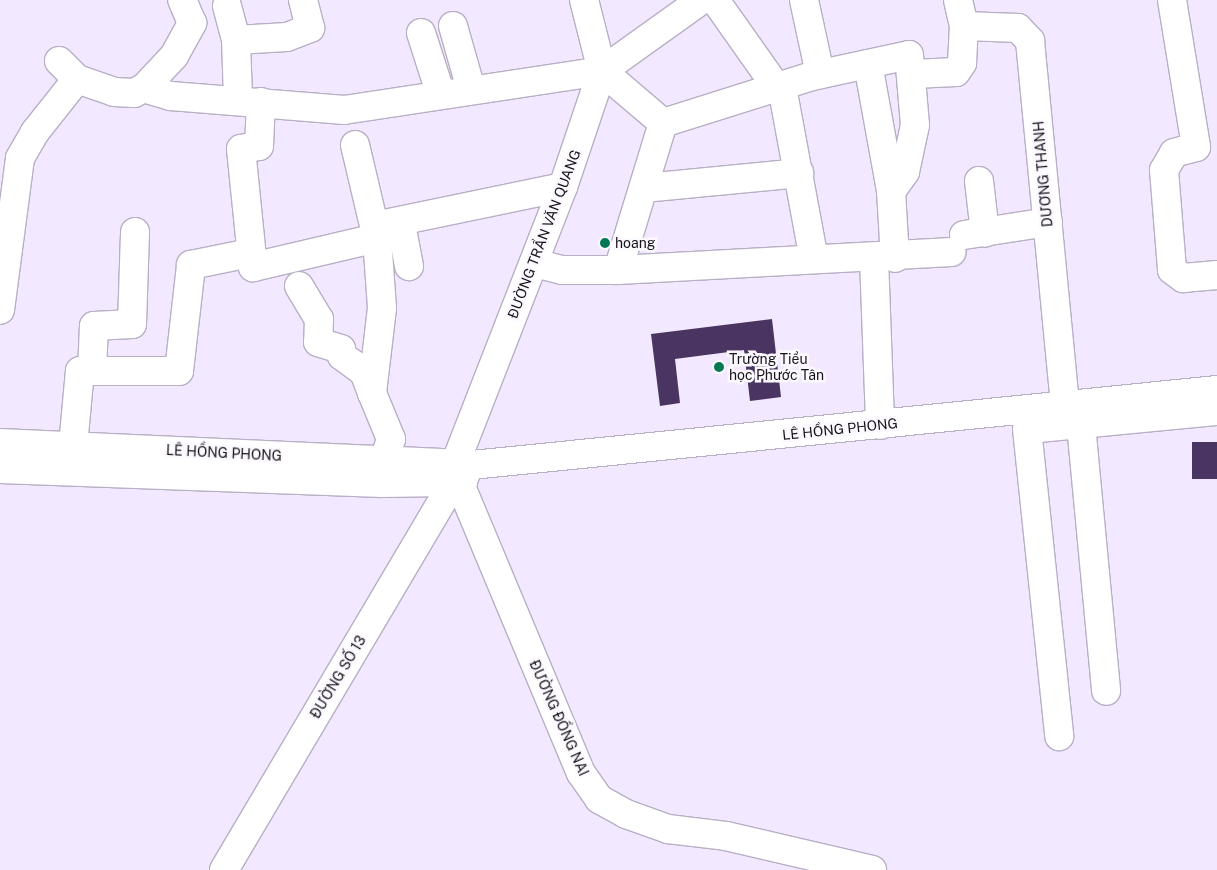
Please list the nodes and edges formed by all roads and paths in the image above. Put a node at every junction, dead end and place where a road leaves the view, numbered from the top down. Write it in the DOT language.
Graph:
graph roads {
  1 [pos="303,0"];
  2 [pos="584,0"];
  3 [pos="714,0"];
  4 [pos="804,0"];
  5 [pos="1172,0"];
  6 [pos="691,3"];
  7 [pos="187,11"];
  8 [pos="961,13"];
  9 [pos="453,26"];
  10 [pos="421,33"];
  11 [pos="236,40"];
  12 [pos="868,64"];
  13 [pos="911,65"];
  14 [pos="602,71"];
  15 [pos="820,74"];
  16 [pos="779,87"];
  17 [pos="144,88"];
  18 [pos="471,89"];
  19 [pos="441,95"];
  20 [pos="250,100"];
  21 [pos="663,123"];
  22 [pos="355,145"];
  23 [pos="1206,146"];
  24 [pos="0,154"];
  25 [pos="799,173"];
  26 [pos="18,174"];
  27 [pos="979,181"];
  28 [pos="563,187"];
  29 [pos="644,188"];
  30 [pos="891,191"];
  31 [pos="1048,222"];
  32 [pos="5,229"];
  33 [pos="384,229"];
  34 [pos="135,232"];
  35 [pos="967,240"];
  36 [pos="250,254"];
  37 [pos="874,258"];
  38 [pos="814,259"];
  39 [pos="534,263"];
  40 [pos="409,266"];
  41 [pos="618,270"];
  42 [pos="1217,275"];
  43 [pos="299,286"];
  44 [pos="0,310"];
  45 [pos="86,371"];
  46 [pos="1217,390"];
  47 [pos="372,393"];
  48 [pos="1217,411"];
  49 [pos="1071,419"];
  50 [pos="880,425"];
  51 [pos="1027,429"];
  52 [pos="0,443"];
  53 [pos="73,446"];
  54 [pos="384,460"];
  55 [pos="0,470"];
  56 [pos="456,475"];
  57 [pos="1106,691"];
  58 [pos="1059,736"];
  59 [pos="224,870"];
  60 [pos="872,870"];
  1 -- 11 [label="street"];
  2 -- 14 [label="street"];
  3 -- 16 [label="street"];
  4 -- 15 [label="street"];
  5 -- 23 [label="street"];
  6 -- 14 [label="street"];
  7 -- 11 [label="street"];
  7 -- 17 [label="street"];
  8 -- 13 [label="street"];
  8 -- 31 [label="street, DƯƠNG THANH"];
  9 -- 18 [label="street"];
  10 -- 19 [label="street"];
  11 -- 20 [label="street"];
  12 -- 13 [label="street"];
  12 -- 15 [label="street"];
  12 -- 30 [label="street"];
  13 -- 30 [label="street"];
  14 -- 18 [label="street"];
  14 -- 21 [label="street"];
  14 -- 28 [label="street, ĐƯỜNG TRẦN VĂN QUANG"];
  15 -- 16 [label="street"];
  16 -- 21 [label="street"];
  16 -- 25 [label="street"];
  17 -- 20 [label="street"];
  17 -- 26 [label="street"];
  18 -- 19 [label="street"];
  19 -- 20 [label="street"];
  20 -- 36 [label="street"];
  21 -- 29 [label="street"];
  22 -- 33 [label="street"];
  23 -- 42 [label="street"];
  24 -- 26 [label="street"];
  25 -- 29 [label="street"];
  25 -- 38 [label="street"];
  26 -- 32 [label="street"];
  27 -- 35 [label="street"];
  28 -- 33 [label="street"];
  28 -- 39 [label="street, ĐƯỜNG TRẦN VĂN QUANG"];
  29 -- 41 [label="street"];
  30 -- 37 [label="street"];
  31 -- 35 [label="street"];
  31 -- 49 [label="street, DƯƠNG THANH"];
  32 -- 44 [label="street"];
  33 -- 36 [label="street"];
  33 -- 40 [label="street"];
  33 -- 47 [label="street"];
  34 -- 45 [label="street"];
  35 -- 37 [label="street"];
  36 -- 45 [label="street"];
  37 -- 38 [label="street"];
  37 -- 50 [label="street"];
  38 -- 41 [label="street"];
  39 -- 41 [label="street"];
  39 -- 56 [label="street, ĐƯỜNG TRẦN VĂN QUANG"];
  43 -- 47 [label="street"];
  45 -- 53 [label="street"];
  46 -- 49 [label="street, LÊ HỒNG PHONG"];
  47 -- 54 [label="street"];
  48 -- 49 [label="street, LÊ HỒNG PHONG"];
  49 -- 50 [label="street, LÊ HỒNG PHONG"];
  49 -- 51 [label="street, LÊ HỒNG PHONG"];
  49 -- 57 [label="street, DƯƠNG THANH"];
  50 -- 56 [label="street, LÊ HỒNG PHONG"];
  51 -- 56 [label="street, LÊ HỒNG PHONG"];
  51 -- 58 [label="street"];
  52 -- 53 [label="street, LÊ HỒNG PHONG"];
  53 -- 54 [label="street, LÊ HỒNG PHONG"];
  54 -- 56 [label="street, LÊ HỒNG PHONG"];
  55 -- 56 [label="street, LÊ HỒNG PHONG"];
  56 -- 59 [label="street, ĐƯỜNG SỐ 13"];
  56 -- 60 [label="street, ĐƯỜNG ĐỒNG NAI"];
}
